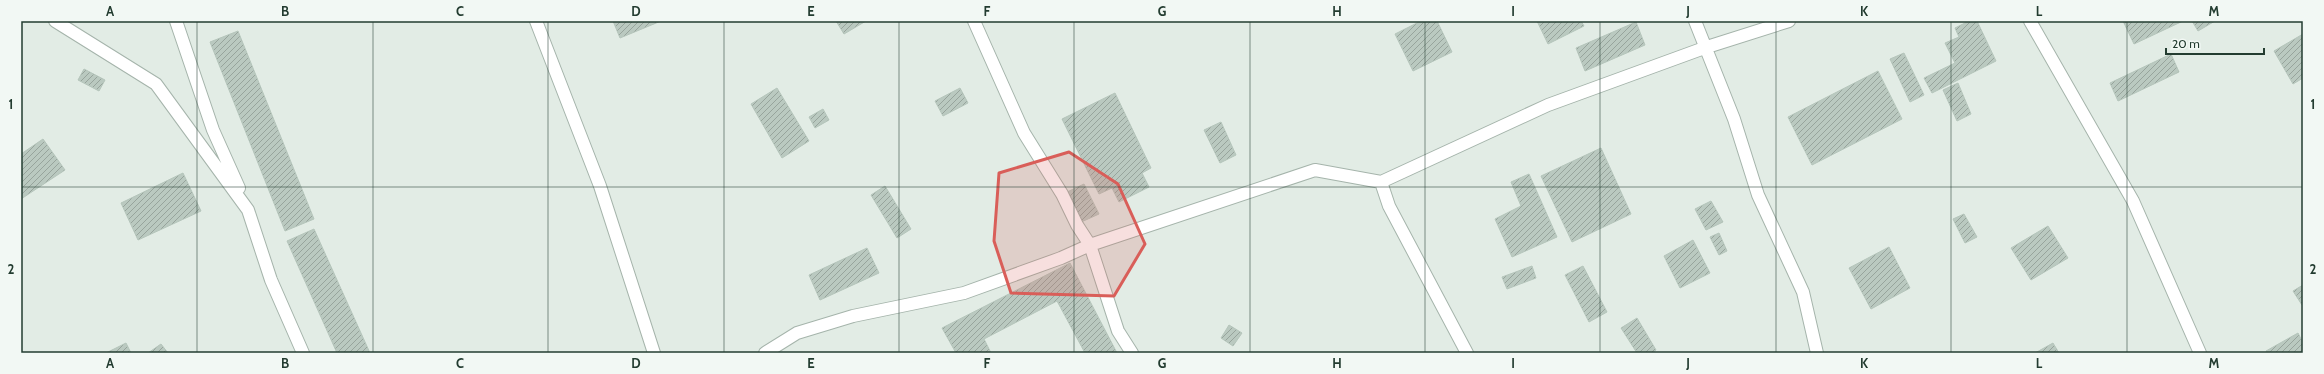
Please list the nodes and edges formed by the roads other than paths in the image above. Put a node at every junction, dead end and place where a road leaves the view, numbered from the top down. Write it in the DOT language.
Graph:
graph roads {
  1 [pos="55,21"];
  2 [pos="176,21"];
  3 [pos="536,21"];
  4 [pos="974,21"];
  5 [pos="1695,21"];
  6 [pos="1789,21"];
  7 [pos="2030,21"];
  8 [pos="1707,47"];
  9 [pos="1380,182"];
  10 [pos="248,210"];
  11 [pos="1090,245"];
  12 [pos="303,353"];
  13 [pos="654,353"];
  14 [pos="765,353"];
  15 [pos="1132,353"];
  16 [pos="1467,353"];
  17 [pos="1818,353"];
  18 [pos="2200,353"];
  1 -- 10 [label="street"];
  2 -- 10 [label="street"];
  3 -- 13 [label="street"];
  4 -- 11 [label="street"];
  5 -- 8 [label="street"];
  6 -- 8 [label="street"];
  7 -- 18 [label="street"];
  8 -- 9 [label="street"];
  8 -- 17 [label="street"];
  9 -- 11 [label="street"];
  9 -- 16 [label="street"];
  10 -- 12 [label="street"];
  11 -- 14 [label="street"];
  11 -- 15 [label="street"];
}
